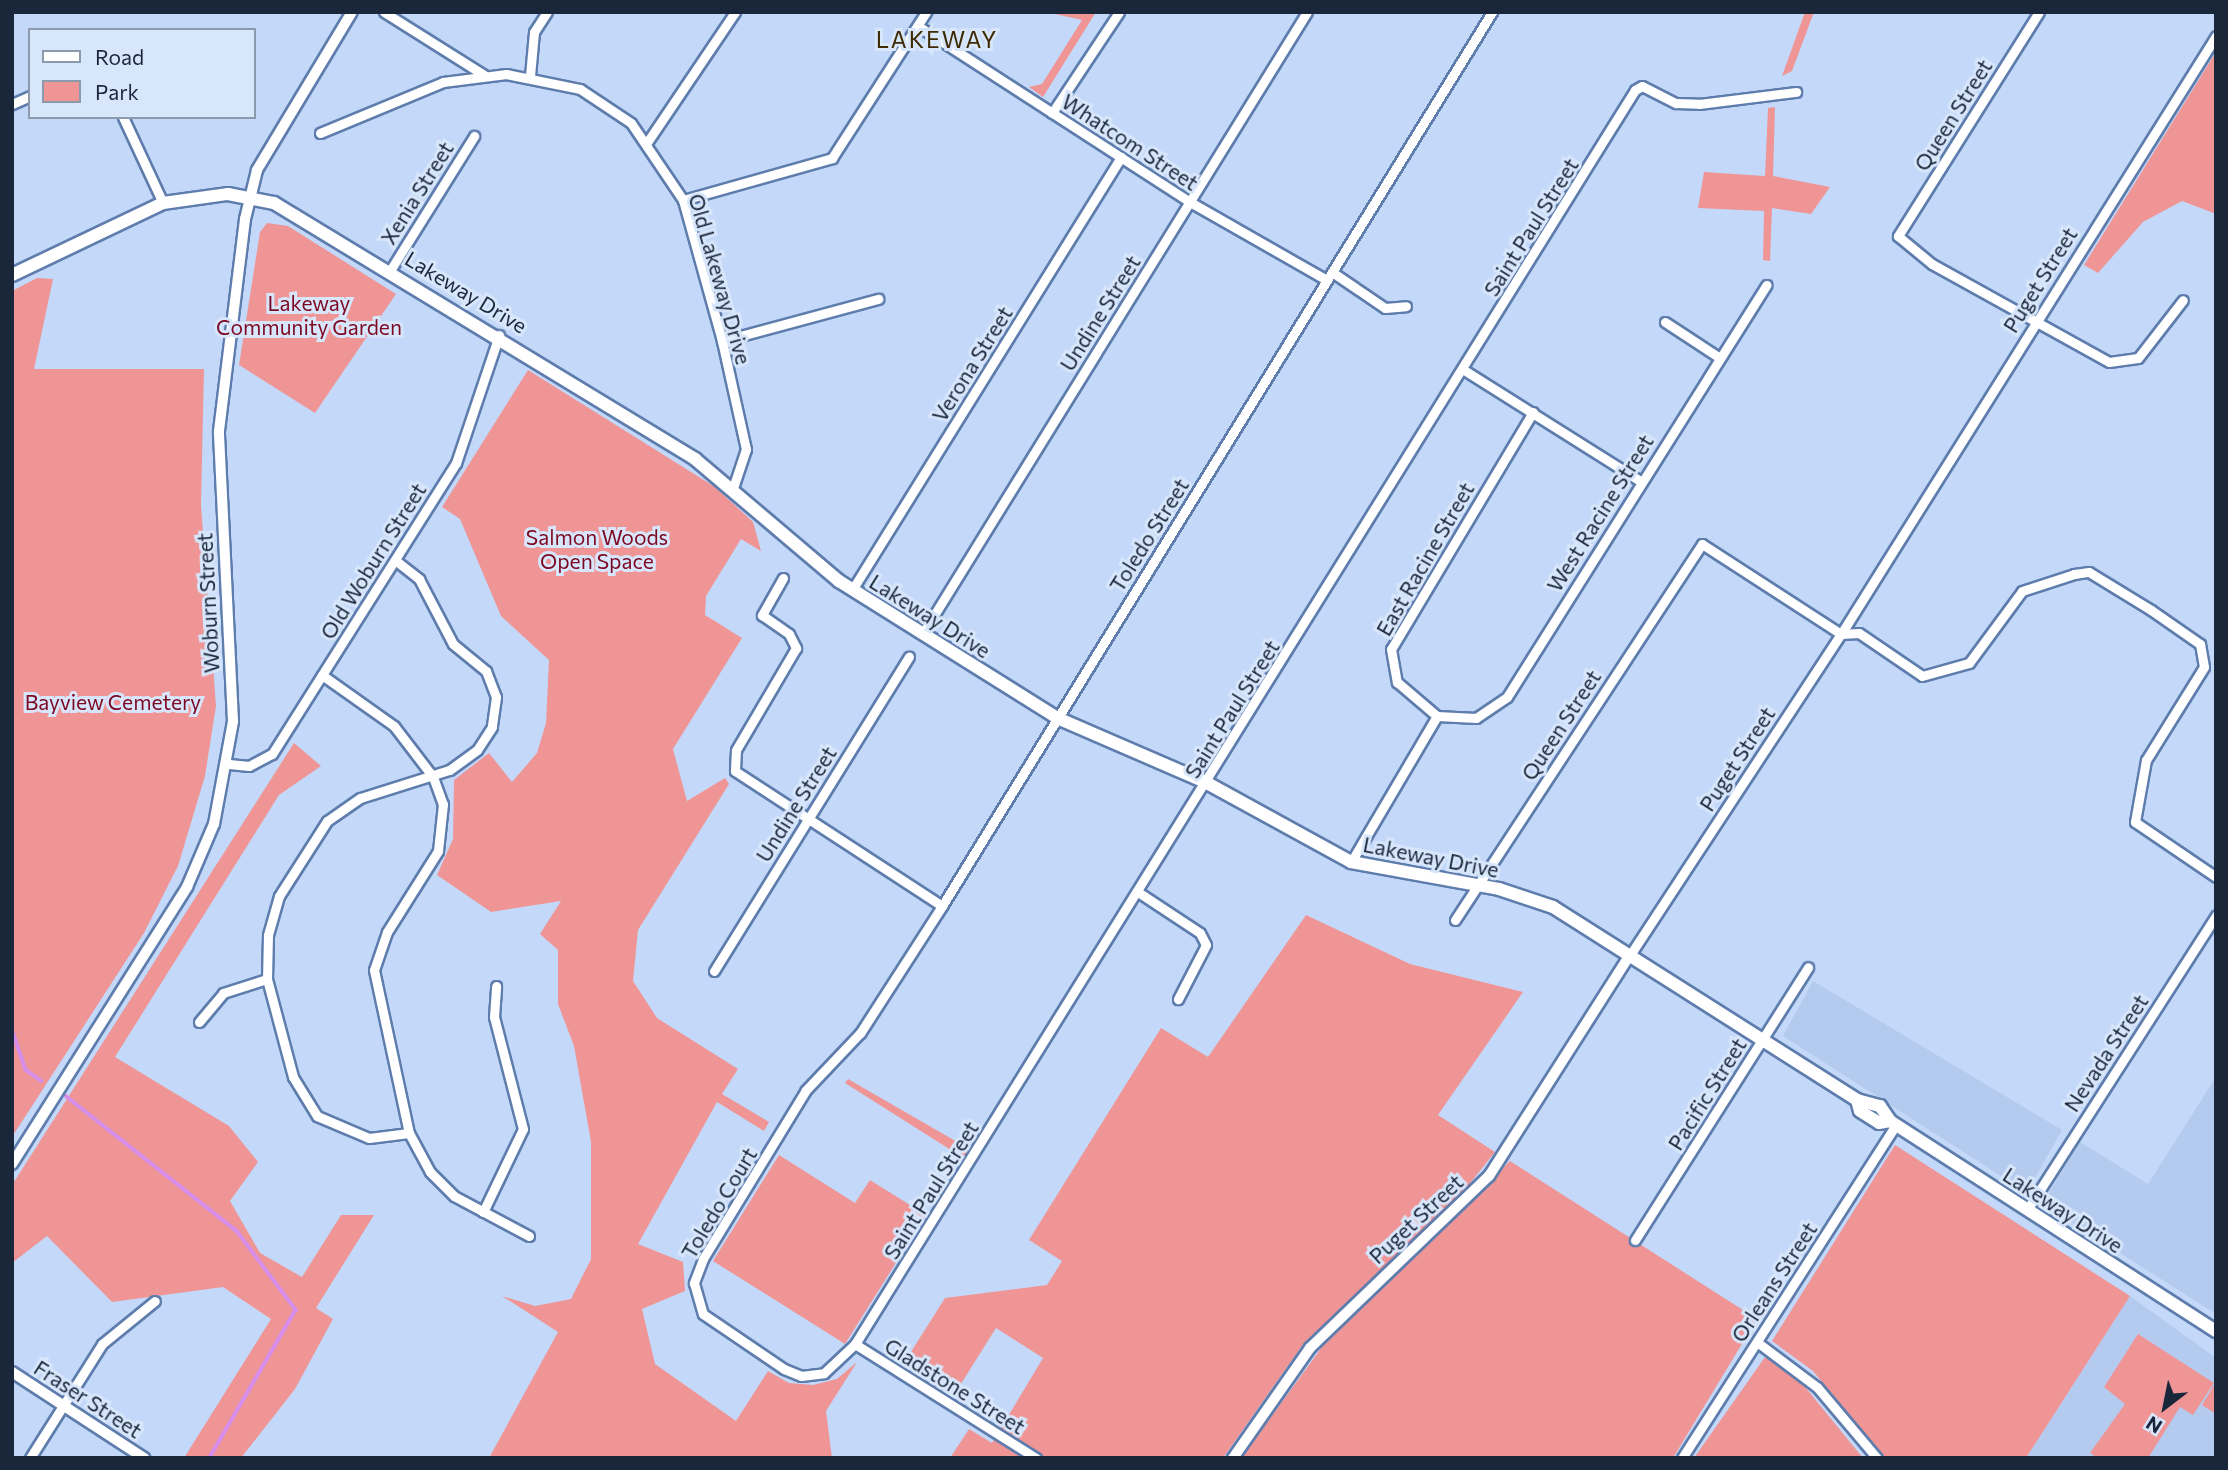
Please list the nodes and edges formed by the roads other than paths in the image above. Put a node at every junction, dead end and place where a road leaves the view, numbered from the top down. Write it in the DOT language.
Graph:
graph roads {
  1 [pos="352,12"];
  2 [pos="384,12"];
  3 [pos="547,12"];
  4 [pos="735,12"];
  5 [pos="926,12"];
  6 [pos="1119,12"];
  7 [pos="1307,12"];
  8 [pos="1492,12"];
  9 [pos="2039,12"];
  10 [pos="918,26"];
  11 [pos="2216,36"];
  12 [pos="484,75"];
  13 [pos="530,76"];
  14 [pos="1796,92"];
  15 [pos="28,97"];
  16 [pos="12,104"];
  17 [pos="1052,113"];
  18 [pos="124,119"];
  19 [pos="320,133"];
  20 [pos="474,136"];
  21 [pos="648,141"];
  22 [pos="1121,157"];
  23 [pos="250,194"];
  24 [pos="683,200"];
  25 [pos="1190,202"];
  26 [pos="163,204"];
  27 [pos="391,270"];
  28 [pos="12,275"];
  29 [pos="1329,276"];
  30 [pos="1766,285"];
  31 [pos="878,299"];
  32 [pos="2183,300"];
  33 [pos="1406,306"];
  34 [pos="1665,322"];
  35 [pos="2035,324"];
  36 [pos="499,334"];
  37 [pos="722,341"];
  38 [pos="1717,356"];
  39 [pos="1464,370"];
  40 [pos="1533,412"];
  41 [pos="1640,481"];
  42 [pos="733,488"];
  43 [pos="395,560"];
  44 [pos="783,578"];
  45 [pos="852,590"];
  46 [pos="923,633"];
  47 [pos="1841,634"];
  48 [pos="909,656"];
  49 [pos="322,675"];
  50 [pos="1437,716"];
  51 [pos="1057,718"];
  52 [pos="229,764"];
  53 [pos="433,777"];
  54 [pos="1206,783"];
  55 [pos="806,820"];
  56 [pos="1351,862"];
  57 [pos="2216,877"];
  58 [pos="1478,884"];
  59 [pos="1138,892"];
  60 [pos="942,906"];
  61 [pos="2216,916"];
  62 [pos="1455,920"];
  63 [pos="1630,955"];
  64 [pos="1808,967"];
  65 [pos="714,971"];
  66 [pos="267,979"];
  67 [pos="496,986"];
  68 [pos="1178,999"];
  69 [pos="200,1022"];
  70 [pos="1762,1040"];
  71 [pos="827,1068"];
  72 [pos="1893,1123"];
  73 [pos="409,1133"];
  74 [pos="12,1164"];
  75 [pos="2027,1209"];
  76 [pos="482,1212"];
  77 [pos="529,1236"];
  78 [pos="1634,1240"];
  79 [pos="155,1301"];
  80 [pos="2216,1331"];
  81 [pos="1757,1342"];
  82 [pos="855,1344"];
  83 [pos="12,1372"];
  84 [pos="61,1406"];
  85 [pos="30,1458"];
  86 [pos="144,1458"];
  87 [pos="1036,1458"];
  88 [pos="1233,1458"];
  89 [pos="1682,1458"];
  90 [pos="1877,1458"];
  1 -- 23 [label="street, Woburn Street"];
  2 -- 12 [label="street"];
  3 -- 13 [label="street"];
  4 -- 21 [label="street"];
  5 -- 10 [label="street"];
  6 -- 17 [label="street"];
  7 -- 25 [label="street, Undine Street"];
  8 -- 29 [label="street, Toledo Street"];
  9 -- 35 [label="street, Queen Street"];
  10 -- 17 [label="street, Whatcom Street"];
  10 -- 24 [label="street"];
  11 -- 35 [label="street, Puget Street"];
  12 -- 13 [label="street, Old Lakeway Drive"];
  12 -- 19 [label="street, Old Lakeway Drive"];
  13 -- 21 [label="street, Old Lakeway Drive"];
  14 -- 39 [label="street, Saint Paul Street"];
  15 -- 16 [label="street"];
  17 -- 22 [label="street, Whatcom Street"];
  18 -- 26 [label="street"];
  20 -- 27 [label="street, Xenia Street"];
  21 -- 24 [label="street, Old Lakeway Drive"];
  22 -- 25 [label="street, Whatcom Street"];
  22 -- 45 [label="street, Verona Street"];
  23 -- 26 [label="main road"];
  23 -- 27 [label="main road, Lakeway Drive"];
  23 -- 52 [label="street, Woburn Street"];
  24 -- 37 [label="street, Old Lakeway Drive"];
  25 -- 29 [label="street, Whatcom Street"];
  25 -- 46 [label="street, Undine Street"];
  26 -- 28 [label="main road"];
  27 -- 36 [label="main road, Lakeway Drive"];
  29 -- 33 [label="street, Whatcom Street"];
  29 -- 51 [label="street, Toledo Street"];
  30 -- 38 [label="street, West Racine Street"];
  31 -- 37 [label="street"];
  32 -- 35 [label="street"];
  34 -- 38 [label="street"];
  35 -- 47 [label="street, Puget Street"];
  36 -- 42 [label="main road, Lakeway Drive"];
  36 -- 43 [label="street, Old Woburn Street"];
  37 -- 42 [label="street, Old Lakeway Drive"];
  38 -- 41 [label="street, West Racine Street"];
  39 -- 40 [label="street"];
  39 -- 54 [label="street, Saint Paul Street"];
  40 -- 41 [label="street"];
  40 -- 50 [label="street, East Racine Street"];
  41 -- 50 [label="street, West Racine Street"];
  42 -- 45 [label="main road, Lakeway Drive"];
  43 -- 49 [label="street, Old Woburn Street"];
  43 -- 53 [label="street"];
  44 -- 55 [label="street"];
  45 -- 46 [label="main road, Lakeway Drive"];
  46 -- 51 [label="main road, Lakeway Drive"];
  47 -- 57 [label="street"];
  47 -- 58 [label="street, Queen Street"];
  47 -- 63 [label="street, Puget Street"];
  48 -- 55 [label="street, Undine Street"];
  49 -- 52 [label="street, Old Woburn Street"];
  49 -- 53 [label="street"];
  50 -- 56 [label="street"];
  51 -- 54 [label="main road, Lakeway Drive"];
  51 -- 60 [label="street, Toledo Street"];
  52 -- 74 [label="street, Woburn Street"];
  53 -- 66 [label="street"];
  53 -- 73 [label="street"];
  54 -- 56 [label="main road, Lakeway Drive"];
  54 -- 59 [label="street, Saint Paul Street"];
  55 -- 60 [label="street"];
  55 -- 65 [label="street, Undine Street"];
  56 -- 58 [label="main road, Lakeway Drive"];
  58 -- 62 [label="street, Queen Street"];
  58 -- 63 [label="main road, Lakeway Drive"];
  59 -- 68 [label="street"];
  59 -- 82 [label="street, Saint Paul Street"];
  60 -- 71 [label="street, Toledo Street"];
  61 -- 75 [label="street, Nevada Street"];
  63 -- 70 [label="main road, Lakeway Drive"];
  63 -- 88 [label="street, Puget Street"];
  64 -- 70 [label="street, Pacific Street"];
  66 -- 69 [label="street"];
  66 -- 73 [label="street"];
  67 -- 76 [label="street"];
  70 -- 72 [label="main road, Lakeway Drive"];
  70 -- 78 [label="street, Pacific Street"];
  71 -- 82 [label="street, Toledo Court"];
  72 -- 75 [label="main road, Lakeway Drive"];
  72 -- 81 [label="street, Orleans Street"];
  73 -- 76 [label="street"];
  75 -- 80 [label="main road, Lakeway Drive"];
  76 -- 77 [label="street"];
  79 -- 84 [label="street"];
  81 -- 89 [label="street, Orleans Street"];
  81 -- 90 [label="street"];
  82 -- 87 [label="street, Gladstone Street"];
  83 -- 84 [label="street, Fraser Street"];
  84 -- 85 [label="street"];
  84 -- 86 [label="street, Fraser Street"];
}
